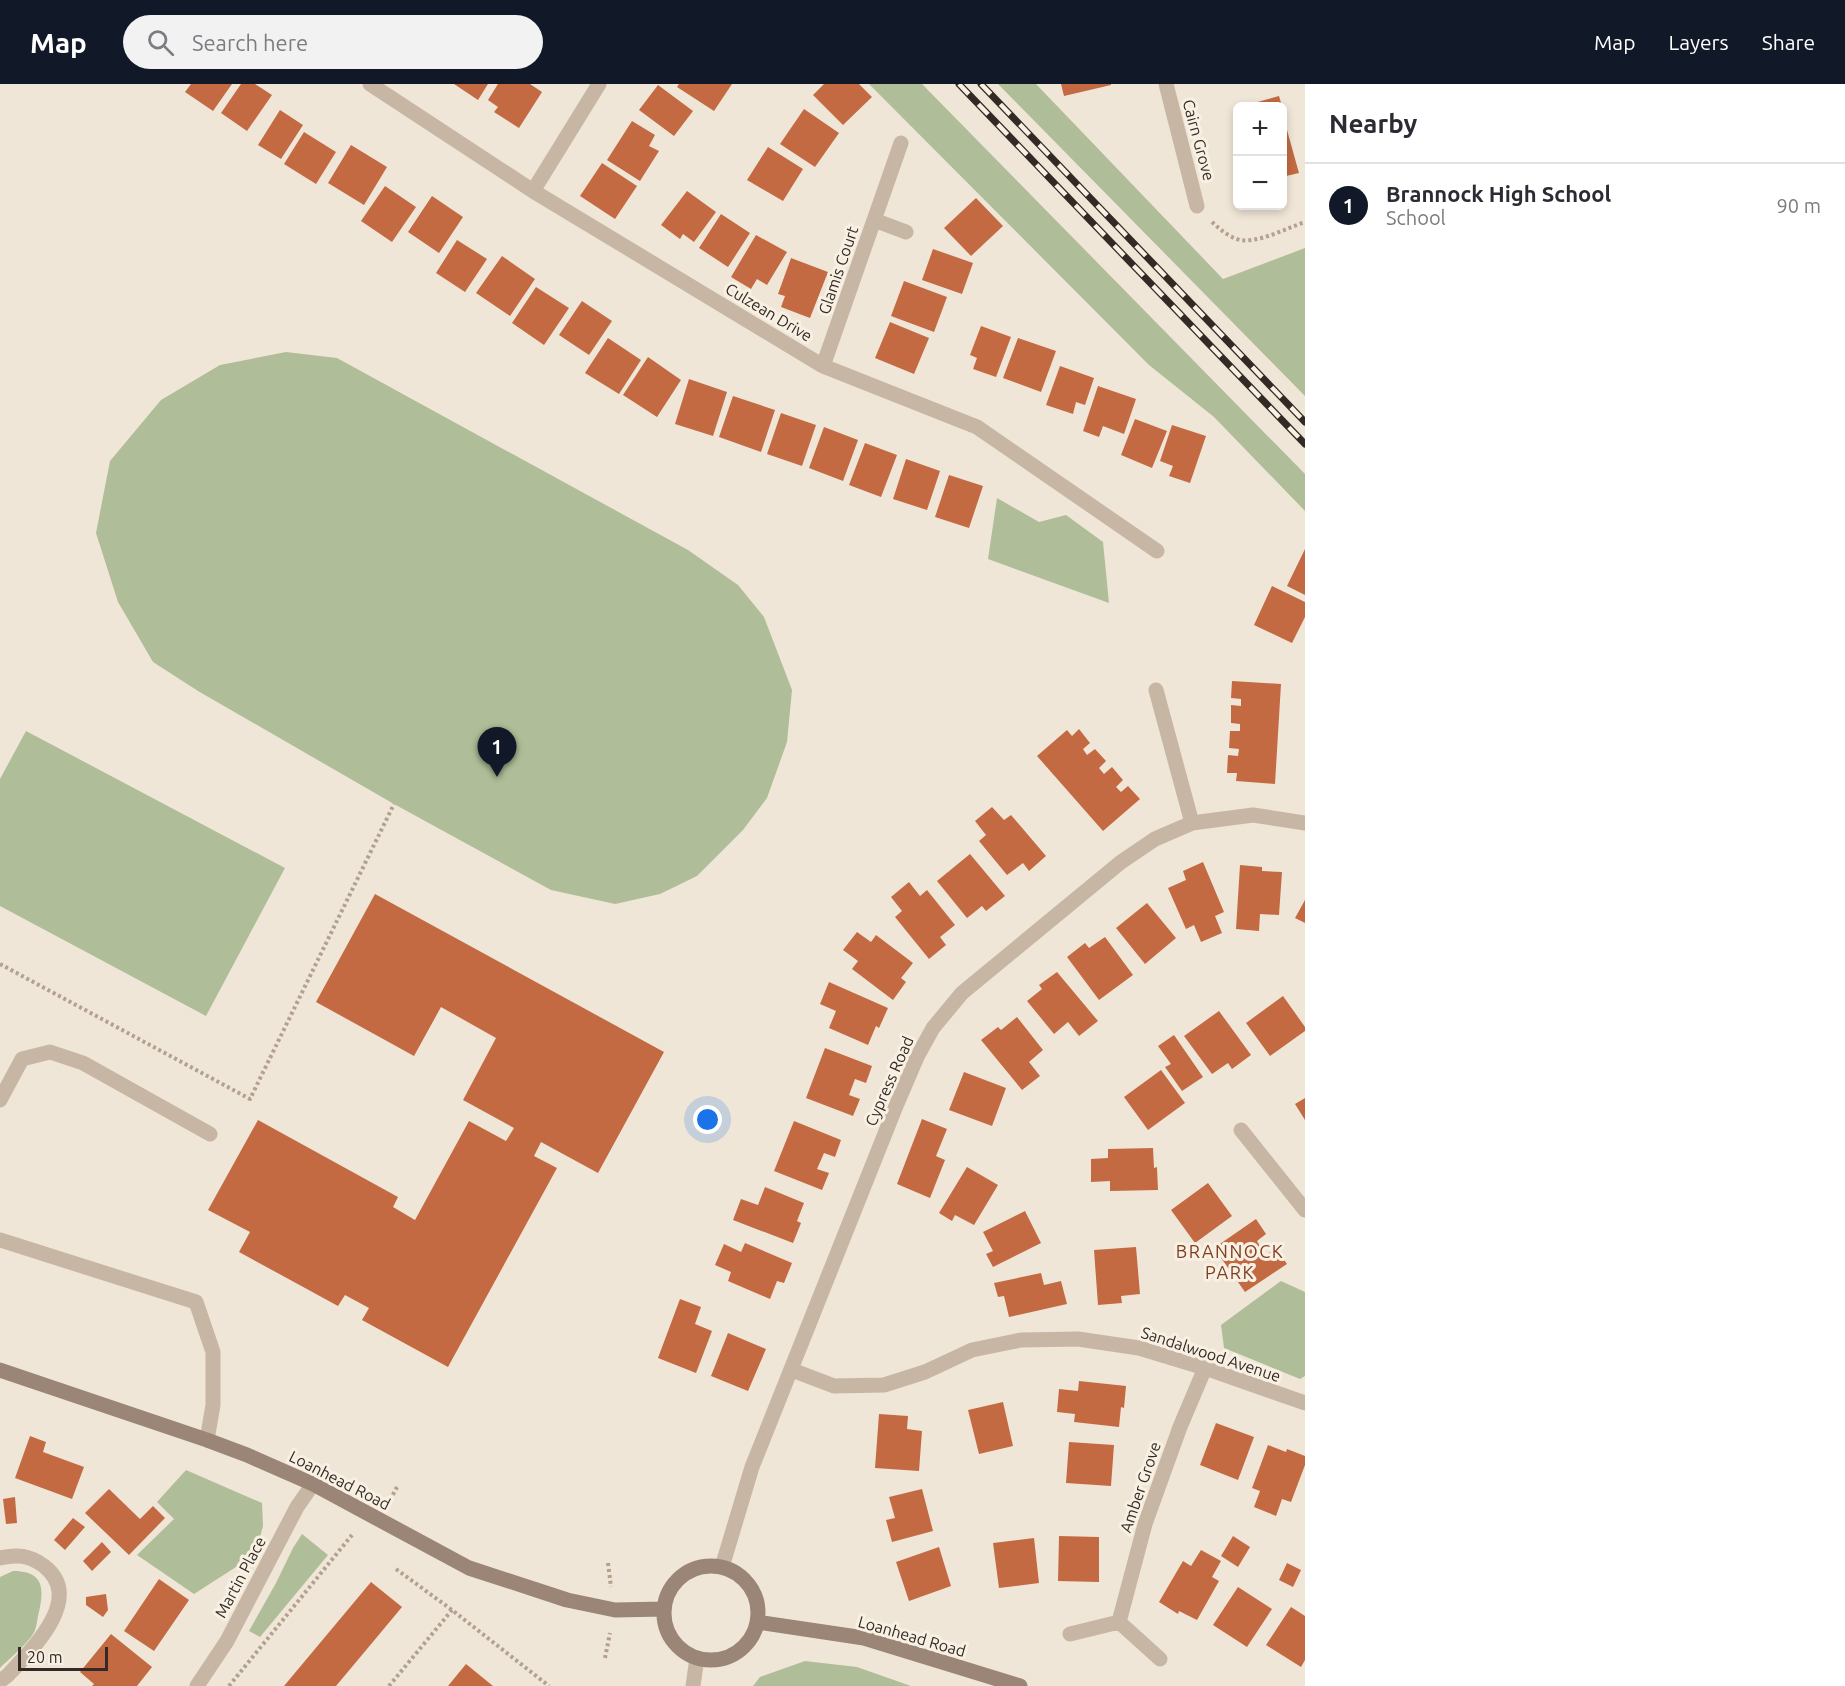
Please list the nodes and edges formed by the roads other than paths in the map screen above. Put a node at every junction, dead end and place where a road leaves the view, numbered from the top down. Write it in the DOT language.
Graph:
graph roads {
  1 [pos="370,84"];
  2 [pos="599,84"];
  3 [pos="1166,84"];
  4 [pos="900,143"];
  5 [pos="533,191"];
  6 [pos="1197,206"];
  7 [pos="874,220"];
  8 [pos="906,232"];
  9 [pos="823,366"];
  10 [pos="1157,551"];
  11 [pos="1156,690"];
  12 [pos="1192,823"];
  13 [pos="1305,823"];
  14 [pos="0,1100"];
  15 [pos="1241,1130"];
  16 [pos="210,1134"];
  17 [pos="1305,1210"];
  18 [pos="0,1240"];
  19 [pos="1205,1368"];
  20 [pos="0,1370"];
  21 [pos="792,1370"];
  22 [pos="1305,1403"];
  23 [pos="207,1440"];
  24 [pos="313,1484"];
  25 [pos="0,1558"];
  26 [pos="722,1567"];
  27 [pos="664,1609"];
  28 [pos="757,1622"];
  29 [pos="1119,1622"];
  30 [pos="1070,1634"];
  31 [pos="698,1658"];
  32 [pos="1160,1659"];
  33 [pos="0,1681"];
  34 [pos="196,1686"];
  35 [pos="693,1686"];
  36 [pos="1020,1686"];
  1 -- 5 [label="street, Culzean Drive"];
  2 -- 5 [label="street"];
  3 -- 6 [label="street, Cairn Grove"];
  4 -- 7 [label="street, Glamis Court"];
  5 -- 9 [label="street, Culzean Drive"];
  7 -- 8 [label="street, Glamis Court"];
  7 -- 9 [label="street, Glamis Court"];
  9 -- 10 [label="street, Culzean Drive"];
  11 -- 12 [label="street"];
  12 -- 13 [label="street, Cypress Road"];
  12 -- 21 [label="street, Cypress Road"];
  14 -- 16 [label="street"];
  15 -- 17 [label="street"];
  18 -- 23 [label="street"];
  19 -- 21 [label="street, Sandalwood Avenue"];
  19 -- 22 [label="street, Sandalwood Avenue"];
  19 -- 29 [label="street, Amber Grove"];
  20 -- 23 [label="street, Loanhead Road"];
  21 -- 26 [label="street, Cypress Road"];
  23 -- 24 [label="street, Loanhead Road"];
  24 -- 27 [label="street, Loanhead Road"];
  24 -- 34 [label="street, Martin Place"];
  25 -- 33 [label="street"];
  26 -- 27 [label="street"];
  26 -- 28 [label="street"];
  27 -- 31 [label="street"];
  28 -- 31 [label="street"];
  28 -- 36 [label="street, Loanhead Road"];
  29 -- 30 [label="street"];
  29 -- 32 [label="street"];
  31 -- 35 [label="street"];
}
